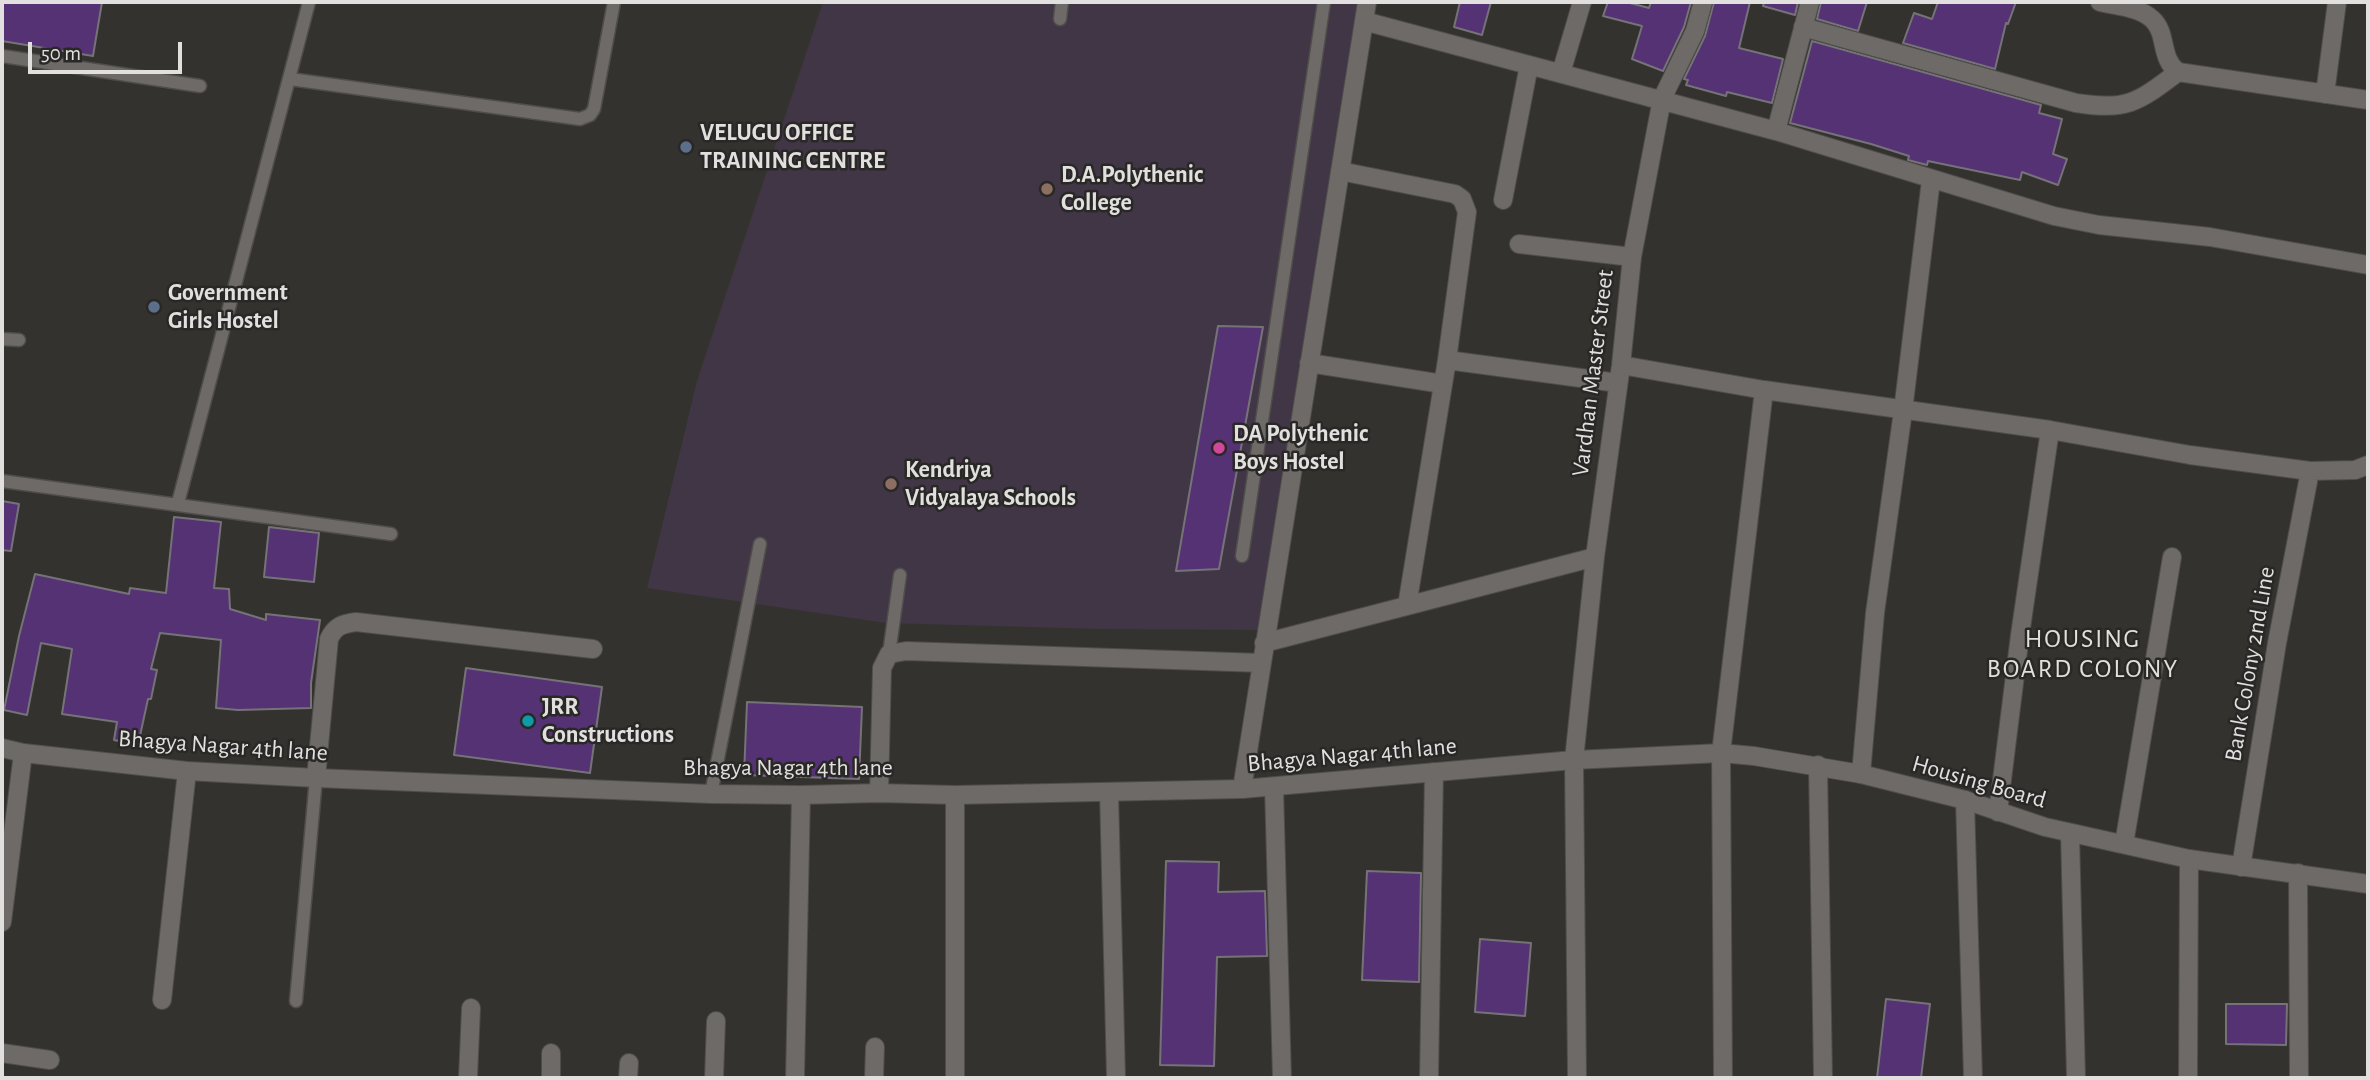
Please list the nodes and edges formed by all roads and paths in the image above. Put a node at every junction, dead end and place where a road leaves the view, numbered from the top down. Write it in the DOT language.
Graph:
graph roads {
  1 [pos="309,2"];
  2 [pos="614,2"];
  3 [pos="1062,2"];
  4 [pos="1324,2"];
  5 [pos="1367,2"];
  6 [pos="1581,2"];
  7 [pos="1703,2"];
  8 [pos="1810,2"];
  9 [pos="2100,2"];
  10 [pos="2337,2"];
  11 [pos="1060,19"];
  12 [pos="1364,21"];
  13 [pos="1803,27"];
  14 [pos="2,56"];
  15 [pos="1529,65"];
  16 [pos="2178,72"];
  17 [pos="1561,73"];
  18 [pos="290,79"];
  19 [pos="200,86"];
  20 [pos="2325,94"];
  21 [pos="1662,99"];
  22 [pos="2368,100"];
  23 [pos="1776,131"];
  24 [pos="1340,171"];
  25 [pos="1931,180"];
  26 [pos="1503,200"];
  27 [pos="1519,244"];
  28 [pos="1632,257"];
  29 [pos="2368,265"];
  30 [pos="2,338"];
  31 [pos="19,341"];
  32 [pos="1447,360"];
  33 [pos="1309,363"];
  34 [pos="1621,365"];
  35 [pos="1618,383"];
  36 [pos="1443,384"];
  37 [pos="1764,390"];
  38 [pos="1903,411"];
  39 [pos="2050,430"];
  40 [pos="2368,465"];
  41 [pos="2310,471"];
  42 [pos="2,481"];
  43 [pos="178,503"];
  44 [pos="391,534"];
  45 [pos="760,544"];
  46 [pos="1242,555"];
  47 [pos="1595,557"];
  48 [pos="2172,557"];
  49 [pos="900,575"];
  50 [pos="1407,606"];
  51 [pos="1265,643"];
  52 [pos="593,649"];
  53 [pos="889,654"];
  54 [pos="1262,663"];
  55 [pos="2,748"];
  56 [pos="23,753"];
  57 [pos="1721,753"];
  58 [pos="1574,760"];
  59 [pos="1818,765"];
  60 [pos="187,771"];
  61 [pos="1434,772"];
  62 [pos="1861,774"];
  63 [pos="316,778"];
  64 [pos="1274,787"];
  65 [pos="1242,789"];
  66 [pos="1109,792"];
  67 [pos="879,793"];
  68 [pos="711,794"];
  69 [pos="801,795"];
  70 [pos="955,795"];
  71 [pos="1965,800"];
  72 [pos="1998,812"];
  73 [pos="2070,833"];
  74 [pos="2124,844"];
  75 [pos="2189,859"];
  76 [pos="2241,867"];
  77 [pos="2298,873"];
  78 [pos="2368,884"];
  79 [pos="2,922"];
  80 [pos="162,1000"];
  81 [pos="296,1001"];
  82 [pos="471,1009"];
  83 [pos="716,1021"];
  84 [pos="875,1047"];
  85 [pos="2,1053"];
  86 [pos="551,1053"];
  87 [pos="50,1060"];
  88 [pos="468,1078"];
  89 [pos="551,1078"];
  90 [pos="714,1078"];
  91 [pos="795,1078"];
  92 [pos="874,1078"];
  93 [pos="955,1078"];
  94 [pos="1116,1078"];
  95 [pos="1282,1078"];
  96 [pos="1429,1078"];
  97 [pos="1577,1078"];
  98 [pos="1723,1078"];
  99 [pos="1823,1078"];
  100 [pos="1973,1078"];
  101 [pos="2076,1078"];
  102 [pos="2188,1078"];
  103 [pos="2299,1078"];
  1 -- 18 [label="lane"];
  2 -- 18 [label="lane"];
  3 -- 11 [label="lane"];
  4 -- 46 [label="lane"];
  5 -- 12 [label="street"];
  6 -- 17 [label="street"];
  7 -- 21 [label="street, Vardhan Master Street"];
  8 -- 13 [label="street"];
  9 -- 16 [label="street"];
  10 -- 20 [label="street"];
  12 -- 15 [label="street"];
  12 -- 24 [label="street"];
  13 -- 16 [label="street"];
  13 -- 23 [label="street"];
  14 -- 19 [label="lane"];
  15 -- 17 [label="street"];
  15 -- 26 [label="street"];
  16 -- 20 [label="street"];
  17 -- 21 [label="street"];
  18 -- 43 [label="lane"];
  20 -- 22 [label="street"];
  21 -- 23 [label="street"];
  21 -- 28 [label="street, Vardhan Master Street"];
  23 -- 25 [label="street"];
  24 -- 32 [label="street"];
  24 -- 33 [label="street"];
  25 -- 29 [label="street"];
  25 -- 38 [label="street"];
  27 -- 28 [label="street"];
  28 -- 34 [label="street, Vardhan Master Street"];
  30 -- 31 [label="lane"];
  32 -- 35 [label="street"];
  32 -- 36 [label="street"];
  33 -- 36 [label="street"];
  33 -- 51 [label="street"];
  34 -- 35 [label="street, Vardhan Master Street"];
  34 -- 37 [label="street"];
  35 -- 47 [label="street, Vardhan Master Street"];
  36 -- 50 [label="street"];
  37 -- 38 [label="street"];
  37 -- 57 [label="street"];
  38 -- 39 [label="street"];
  38 -- 62 [label="street"];
  39 -- 41 [label="street"];
  39 -- 72 [label="street"];
  40 -- 41 [label="street"];
  41 -- 76 [label="street, Bank Colony 2nd Line"];
  42 -- 43 [label="lane"];
  43 -- 44 [label="lane"];
  45 -- 68 [label="lane"];
  47 -- 50 [label="street"];
  47 -- 58 [label="street, Vardhan Master Street"];
  48 -- 74 [label="street"];
  49 -- 53 [label="lane"];
  50 -- 51 [label="street"];
  51 -- 54 [label="street"];
  52 -- 63 [label="street"];
  53 -- 54 [label="street"];
  53 -- 67 [label="street"];
  54 -- 65 [label="street"];
  55 -- 56 [label="street, Bhagya Nagar 4th lane"];
  56 -- 60 [label="street, Bhagya Nagar 4th lane"];
  56 -- 79 [label="street"];
  57 -- 58 [label="street, Housing Board"];
  57 -- 59 [label="street, Housing Board"];
  57 -- 98 [label="street"];
  58 -- 61 [label="street, Bhagya Nagar 4th lane"];
  58 -- 97 [label="street, Vardhan Master Street"];
  59 -- 62 [label="street, Housing Board"];
  59 -- 99 [label="street"];
  60 -- 63 [label="street, Bhagya Nagar 4th lane"];
  60 -- 80 [label="street"];
  61 -- 64 [label="street, Bhagya Nagar 4th lane"];
  61 -- 96 [label="street"];
  62 -- 71 [label="street, Housing Board"];
  63 -- 68 [label="street, Bhagya Nagar 4th lane"];
  63 -- 81 [label="lane"];
  64 -- 65 [label="street, Bhagya Nagar 4th lane"];
  64 -- 95 [label="street"];
  65 -- 66 [label="street, Bhagya Nagar 4th lane"];
  66 -- 70 [label="street, Bhagya Nagar 4th lane"];
  66 -- 94 [label="street"];
  67 -- 69 [label="street, Bhagya Nagar 4th lane"];
  67 -- 70 [label="street, Bhagya Nagar 4th lane"];
  68 -- 69 [label="street, Bhagya Nagar 4th lane"];
  69 -- 91 [label="street"];
  70 -- 93 [label="street"];
  71 -- 72 [label="street, Housing Board"];
  71 -- 100 [label="street"];
  72 -- 73 [label="street, Housing Board"];
  73 -- 74 [label="street, Housing Board"];
  73 -- 101 [label="street"];
  74 -- 75 [label="street, Housing Board"];
  75 -- 76 [label="street, Housing Board"];
  75 -- 102 [label="street"];
  76 -- 77 [label="street, Housing Board"];
  77 -- 78 [label="street, Housing Board"];
  77 -- 103 [label="street"];
  82 -- 88 [label="street"];
  83 -- 90 [label="street"];
  84 -- 92 [label="street"];
  85 -- 87 [label="street"];
  86 -- 89 [label="street"];
}
